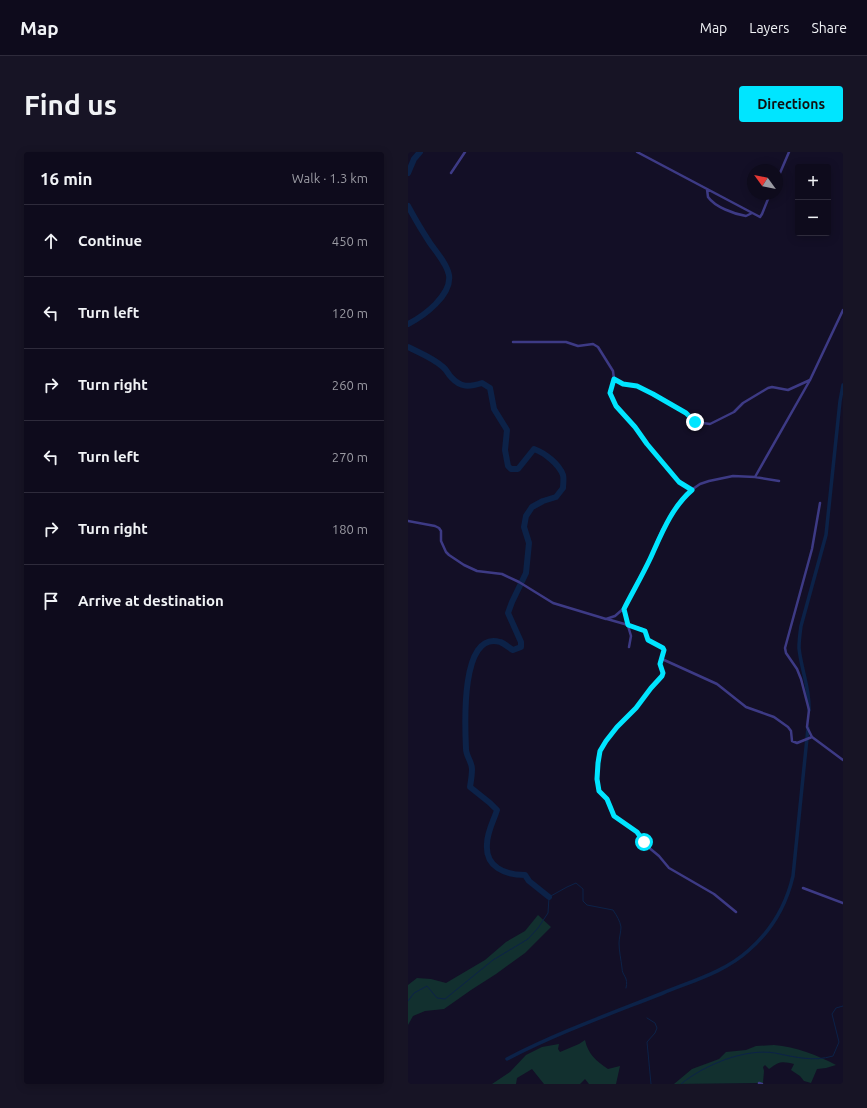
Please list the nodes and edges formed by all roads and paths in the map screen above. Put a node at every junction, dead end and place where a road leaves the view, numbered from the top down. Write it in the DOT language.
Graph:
graph roads {
  1 [pos="466,152"];
  2 [pos="637,152"];
  3 [pos="789,152"];
  4 [pos="783,166"];
  5 [pos="451,173"];
  6 [pos="707,189"];
  7 [pos="768,200"];
  8 [pos="752,213"];
  9 [pos="843,310"];
  10 [pos="513,342"];
  11 [pos="614,379"];
  12 [pos="810,380"];
  13 [pos="755,477"];
  14 [pos="779,481"];
  15 [pos="692,490"];
  16 [pos="820,503"];
  17 [pos="408,521"];
  18 [pos="624,609"];
  19 [pos="606,618"];
  20 [pos="628,625"];
  21 [pos="629,647"];
  22 [pos="662,659"];
  23 [pos="812,737"];
  24 [pos="843,760"];
  25 [pos="803,888"];
  26 [pos="843,903"];
  27 [pos="736,912"];
  1 -- 5 [label="street"];
  2 -- 6 [label="street"];
  3 -- 4 [label="street"];
  6 -- 8 [label="street"];
  6 -- 8 [label="street"];
  7 -- 8 [label="street"];
  9 -- 12 [label="street"];
  10 -- 11 [label="street"];
  11 -- 12 [label="street"];
  11 -- 15 [label="street"];
  12 -- 13 [label="street"];
  13 -- 14 [label="street"];
  13 -- 15 [label="street"];
  15 -- 18 [label="street"];
  16 -- 23 [label="street"];
  17 -- 19 [label="street"];
  18 -- 19 [label="street"];
  18 -- 20 [label="street"];
  19 -- 20 [label="street"];
  20 -- 21 [label="street"];
  20 -- 22 [label="street"];
  22 -- 23 [label="street"];
  22 -- 27 [label="street"];
  23 -- 24 [label="street"];
  25 -- 26 [label="street"];
}
